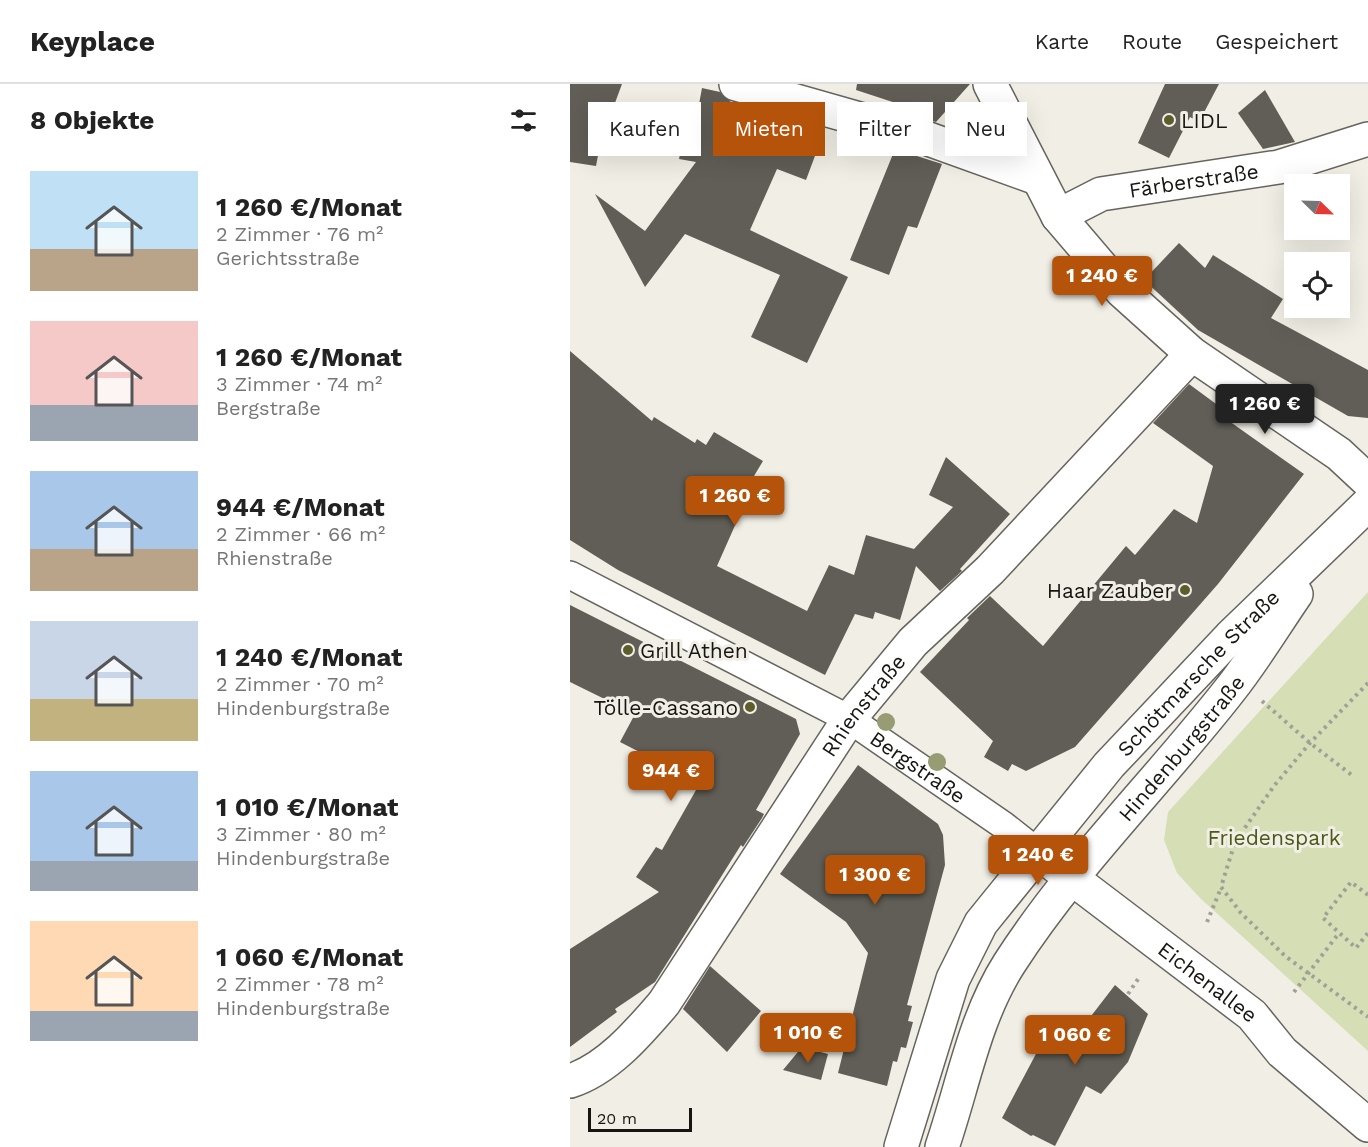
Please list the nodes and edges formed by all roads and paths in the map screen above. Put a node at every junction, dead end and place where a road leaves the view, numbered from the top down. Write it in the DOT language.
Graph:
graph roads {
  1 [pos="736,84"];
  2 [pos="990,84"];
  3 [pos="1368,139"];
  4 [pos="1037,178"];
  5 [pos="1058,216"];
  6 [pos="1192,354"];
  7 [pos="1368,481"];
  8 [pos="1368,504"];
  9 [pos="1332,541"];
  10 [pos="570,575"];
  11 [pos="1368,683"];
  12 [pos="1257,697"];
  13 [pos="849,719"];
  14 [pos="1310,743"];
  15 [pos="1353,776"];
  16 [pos="1036,852"];
  17 [pos="1072,880"];
  18 [pos="1221,887"];
  19 [pos="1368,895"];
  20 [pos="1207,922"];
  21 [pos="1339,933"];
  22 [pos="1368,933"];
  23 [pos="1308,973"];
  24 [pos="1138,979"];
  25 [pos="1294,992"];
  26 [pos="1128,994"];
  27 [pos="1368,1017"];
  28 [pos="570,1081"];
  29 [pos="1368,1125"];
  30 [pos="901,1147"];
  31 [pos="942,1147"];
  1 -- 4 [label="street"];
  2 -- 4 [label="street"];
  3 -- 5 [label="street, Färberstraße"];
  4 -- 5 [label="street"];
  5 -- 6 [label="street"];
  6 -- 7 [label="street"];
  6 -- 13 [label="street, Rhienstraße"];
  8 -- 9 [label="street, Schötmarsche Straße"];
  9 -- 16 [label="street, Schötmarsche Straße"];
  9 -- 17 [label="street, Hindenburgstraße"];
  10 -- 13 [label="street, Bergstraße"];
  11 -- 14 [label="path"];
  12 -- 14 [label="path"];
  13 -- 16 [label="street, Bergstraße"];
  13 -- 28 [label="street, Rhienstraße"];
  14 -- 15 [label="path"];
  14 -- 18 [label="path"];
  16 -- 17 [label="street, Eichenallee"];
  16 -- 30 [label="street"];
  17 -- 29 [label="street, Eichenallee"];
  17 -- 31 [label="street, Hindenburgstraße"];
  18 -- 20 [label="path"];
  18 -- 23 [label="path"];
  19 -- 21 [label="path"];
  21 -- 22 [label="path"];
  21 -- 23 [label="path"];
  23 -- 25 [label="path"];
  23 -- 27 [label="path"];
  24 -- 26 [label="path"];
}
